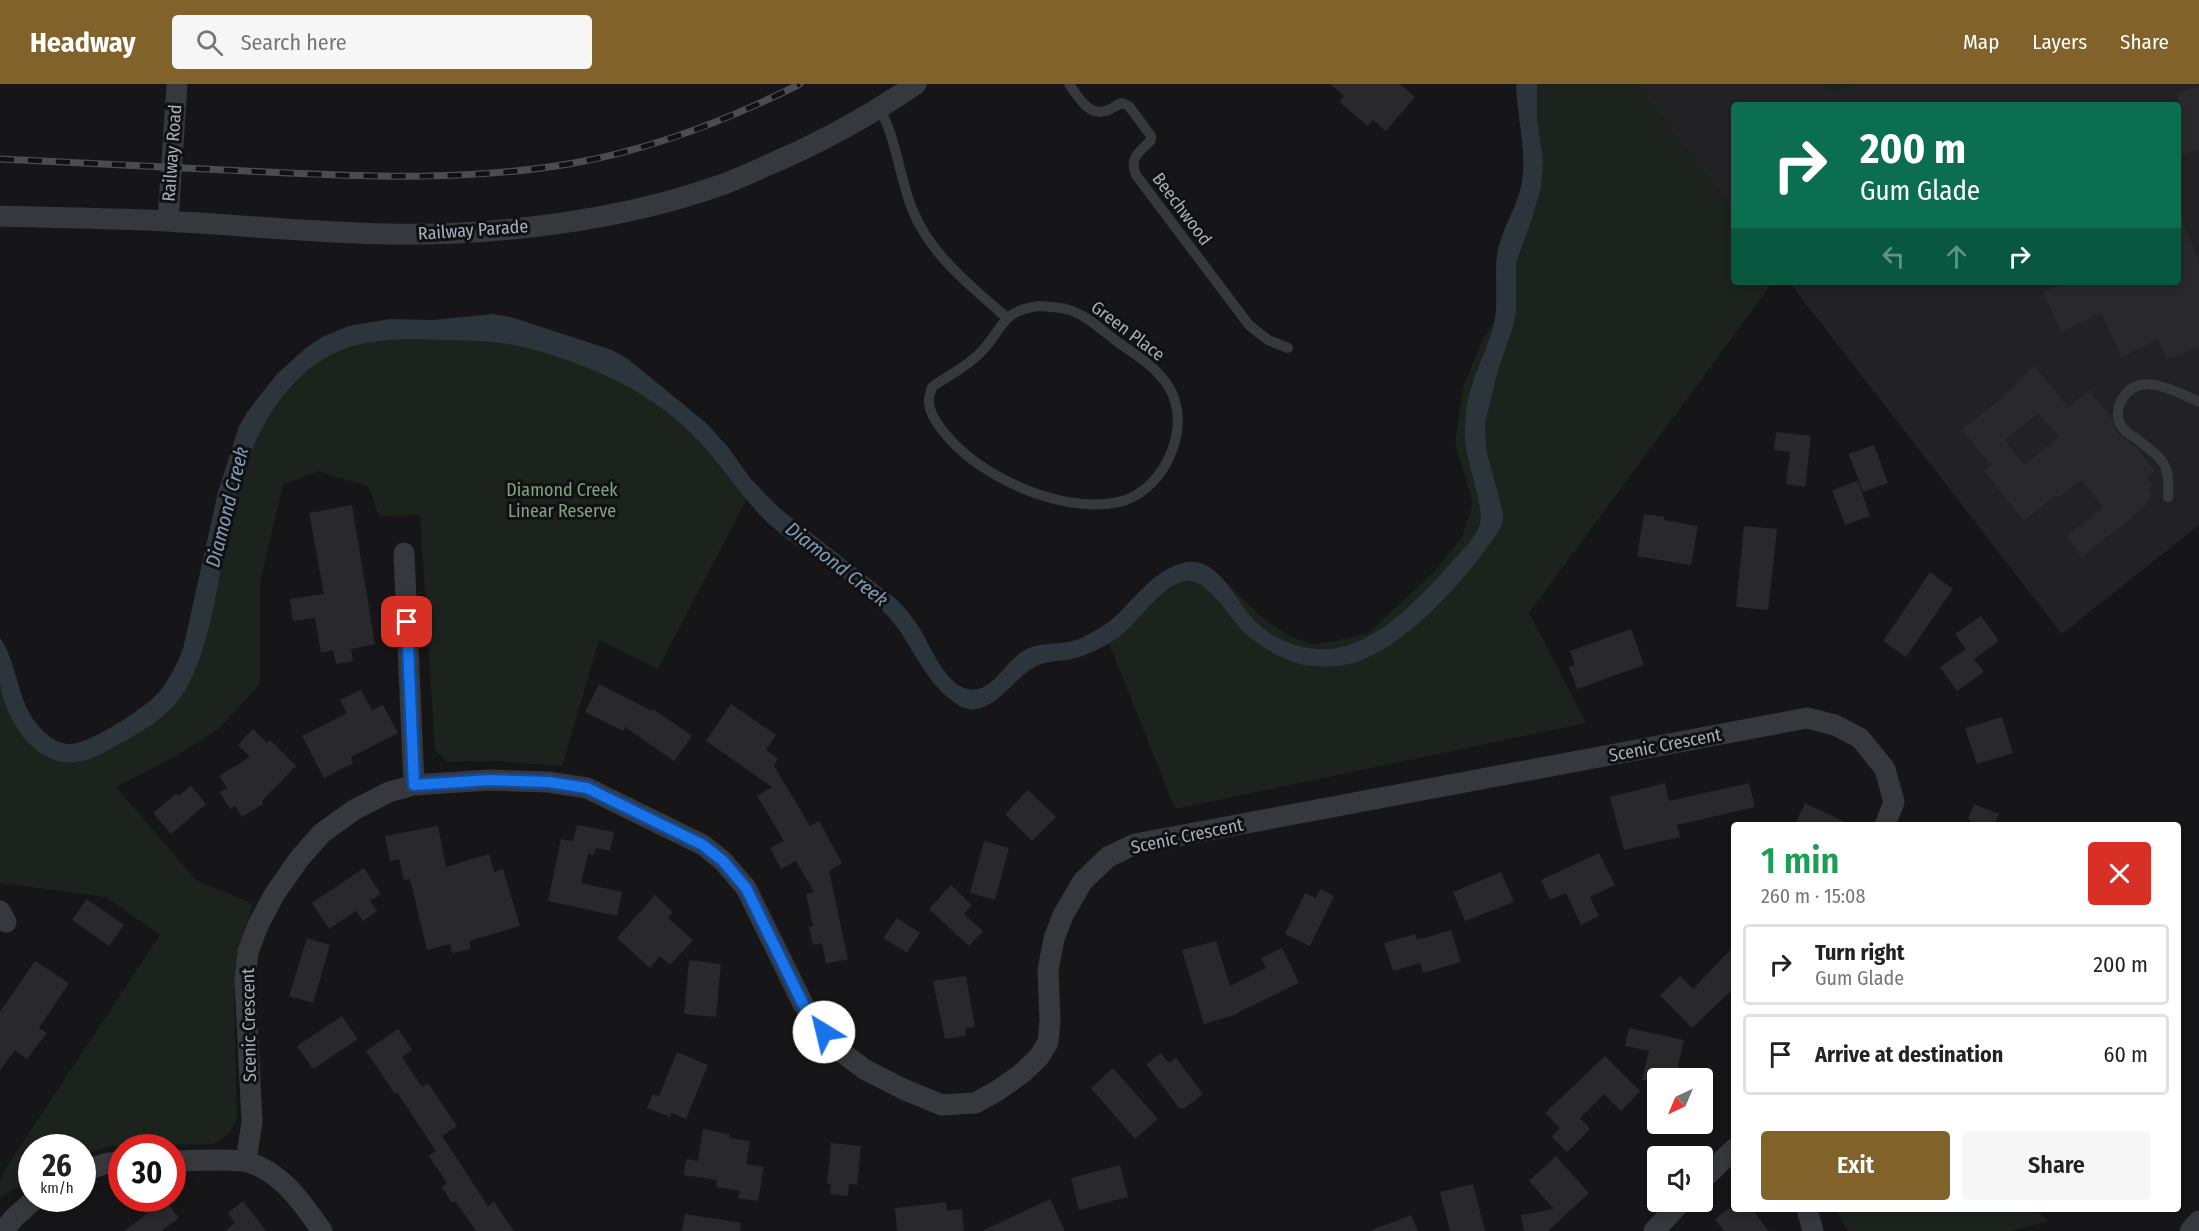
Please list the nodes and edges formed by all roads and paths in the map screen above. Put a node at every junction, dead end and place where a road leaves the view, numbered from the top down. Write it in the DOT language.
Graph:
graph roads {
  1 [pos="177,84"];
  2 [pos="916,84"];
  3 [pos="1069,84"];
  4 [pos="880,109"];
  5 [pos="0,216"];
  6 [pos="168,221"];
  7 [pos="1007,318"];
  8 [pos="1288,348"];
  9 [pos="2199,402"];
  10 [pos="2168,497"];
  11 [pos="404,553"];
  12 [pos="414,785"];
  13 [pos="1886,822"];
  14 [pos="1731,1152"];
  15 [pos="186,1161"];
  16 [pos="246,1161"];
  17 [pos="1713,1169"];
  18 [pos="21,1212"];
  19 [pos="1672,1212"];
  20 [pos="1809,1212"];
  21 [pos="2199,1221"];
  22 [pos="3,1231"];
  23 [pos="322,1231"];
  24 [pos="1654,1231"];
  25 [pos="1813,1231"];
  26 [pos="2190,1231"];
  1 -- 6 [label="street, Railway Road"];
  2 -- 4 [label="street, Railway Parade"];
  3 -- 8 [label="lane, Beechwood"];
  4 -- 6 [label="street, Railway Parade"];
  4 -- 7 [label="lane"];
  5 -- 6 [label="street, Railway Parade"];
  7 -- 7 [label="lane, Green Place"];
  9 -- 10 [label="lane"];
  11 -- 12 [label="street"];
  12 -- 13 [label="street, Scenic Crescent"];
  12 -- 16 [label="street, Scenic Crescent"];
  14 -- 17 [label="street"];
  15 -- 16 [label="street"];
  16 -- 23 [label="street"];
  18 -- 22 [label="street"];
  19 -- 24 [label="street"];
  20 -- 25 [label="street"];
  21 -- 26 [label="street"];
}
